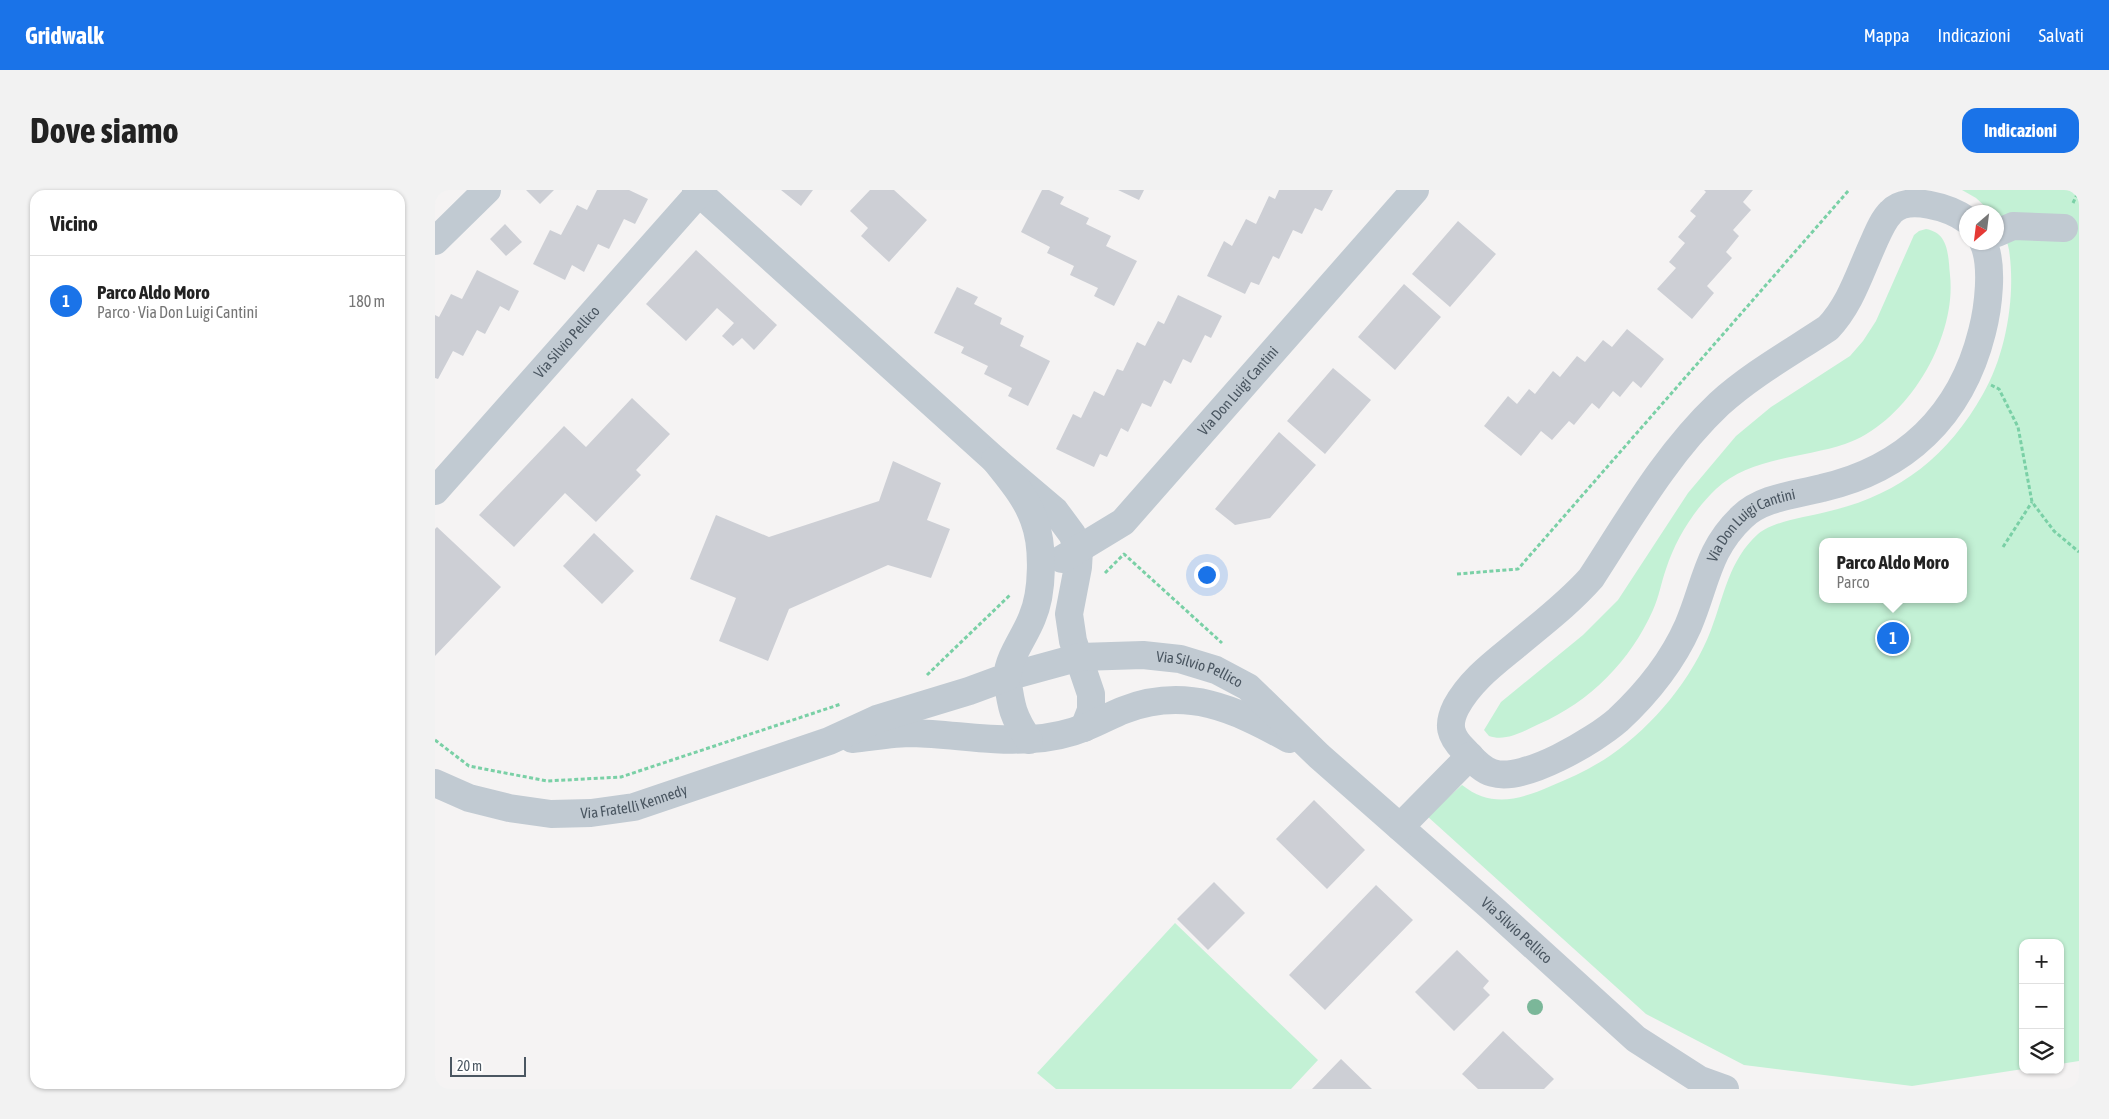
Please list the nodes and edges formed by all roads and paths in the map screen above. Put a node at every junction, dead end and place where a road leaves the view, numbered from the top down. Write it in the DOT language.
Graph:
graph roads {
  1 [pos="487,190"];
  2 [pos="1415,190"];
  3 [pos="1849,190"];
  4 [pos="698,192"];
  5 [pos="1938,198"];
  6 [pos="1959,214"];
  7 [pos="2064,228"];
  8 [pos="2004,230"];
  9 [pos="435,241"];
  10 [pos="1985,250"];
  11 [pos="1968,374"];
  12 [pos="995,460"];
  13 [pos="435,491"];
  14 [pos="2032,502"];
  15 [pos="2003,547"];
  16 [pos="1079,550"];
  17 [pos="2079,552"];
  18 [pos="1041,563"];
  19 [pos="1457,574"];
  20 [pos="1080,657"];
  21 [pos="1007,677"];
  22 [pos="1071,732"];
  23 [pos="1029,740"];
  24 [pos="829,741"];
  25 [pos="1319,756"];
  26 [pos="1470,756"];
  27 [pos="435,783"];
  28 [pos="1400,827"];
  29 [pos="1725,1089"];
  1 -- 9 [label="street"];
  2 -- 16 [label="street, Via Don Luigi Cantini"];
  3 -- 19 [label="path"];
  4 -- 12 [label="street, Via Silvio Pellico"];
  4 -- 13 [label="street, Via Silvio Pellico"];
  5 -- 6 [label="street, Via Don Luigi Cantini"];
  5 -- 26 [label="street, Via Don Luigi Cantini"];
  7 -- 8 [label="street"];
  10 -- 11 [label="street, Via Don Luigi Cantini"];
  11 -- 14 [label="path"];
  11 -- 26 [label="street, Via Don Luigi Cantini"];
  12 -- 16 [label="street, Via Silvio Pellico"];
  12 -- 18 [label="street, Via Silvio Pellico"];
  14 -- 15 [label="path"];
  14 -- 17 [label="path"];
  16 -- 18 [label="street, Via Don Luigi Cantini"];
  16 -- 20 [label="street"];
  18 -- 21 [label="street, Via Silvio Pellico"];
  20 -- 21 [label="street, Via Silvio Pellico"];
  20 -- 22 [label="street"];
  20 -- 25 [label="street, Via Silvio Pellico"];
  21 -- 23 [label="street, Via Silvio Pellico"];
  21 -- 24 [label="street, Via Fratelli Kennedy"];
  22 -- 23 [label="street, Via Fratelli Kennedy"];
  22 -- 25 [label="street, Via Silvio Pellico"];
  23 -- 24 [label="street, Via Fratelli Kennedy"];
  24 -- 27 [label="street, Via Fratelli Kennedy"];
  25 -- 28 [label="street, Via Silvio Pellico"];
  26 -- 28 [label="street"];
  28 -- 29 [label="street, Via Silvio Pellico"];
}
